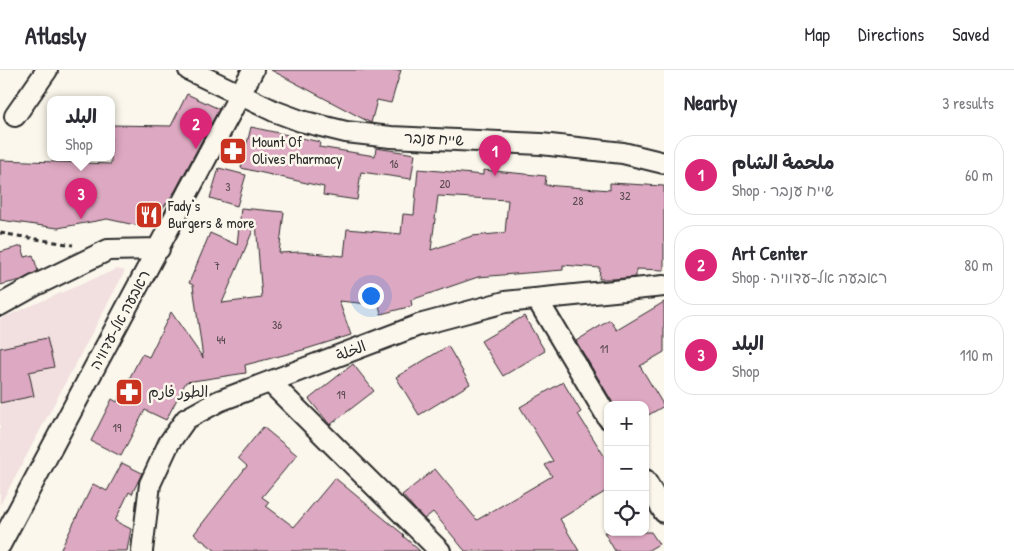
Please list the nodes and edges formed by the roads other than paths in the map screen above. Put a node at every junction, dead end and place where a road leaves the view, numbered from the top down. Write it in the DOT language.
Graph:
graph roads {
  1 [pos="48,70"];
  2 [pos="189,70"];
  3 [pos="252,70"];
  4 [pos="239,95"];
  5 [pos="15,116"];
  6 [pos="664,163"];
  7 [pos="159,249"];
  8 [pos="664,286"];
  9 [pos="537,299"];
  10 [pos="0,305"];
  11 [pos="270,382"];
  12 [pos="604,411"];
  13 [pos="649,487"];
  14 [pos="664,512"];
  15 [pos="0,545"];
  16 [pos="142,551"];
  17 [pos="440,551"];
  1 -- 5 [label="street"];
  2 -- 4 [label="street, שייח ענבר"];
  3 -- 4 [label="street, ראבעה אל-עדוויה"];
  4 -- 6 [label="street, שייח ענבר"];
  4 -- 7 [label="street, ראבעה אל-עדוויה"];
  7 -- 10 [label="street"];
  7 -- 15 [label="street, ראבעה אל-עדוויה"];
  8 -- 9 [label="street, الخلة"];
  9 -- 11 [label="street, الخلة"];
  9 -- 12 [label="street"];
  11 -- 16 [label="street, الخلة"];
  11 -- 17 [label="street"];
  13 -- 14 [label="street"];
}
